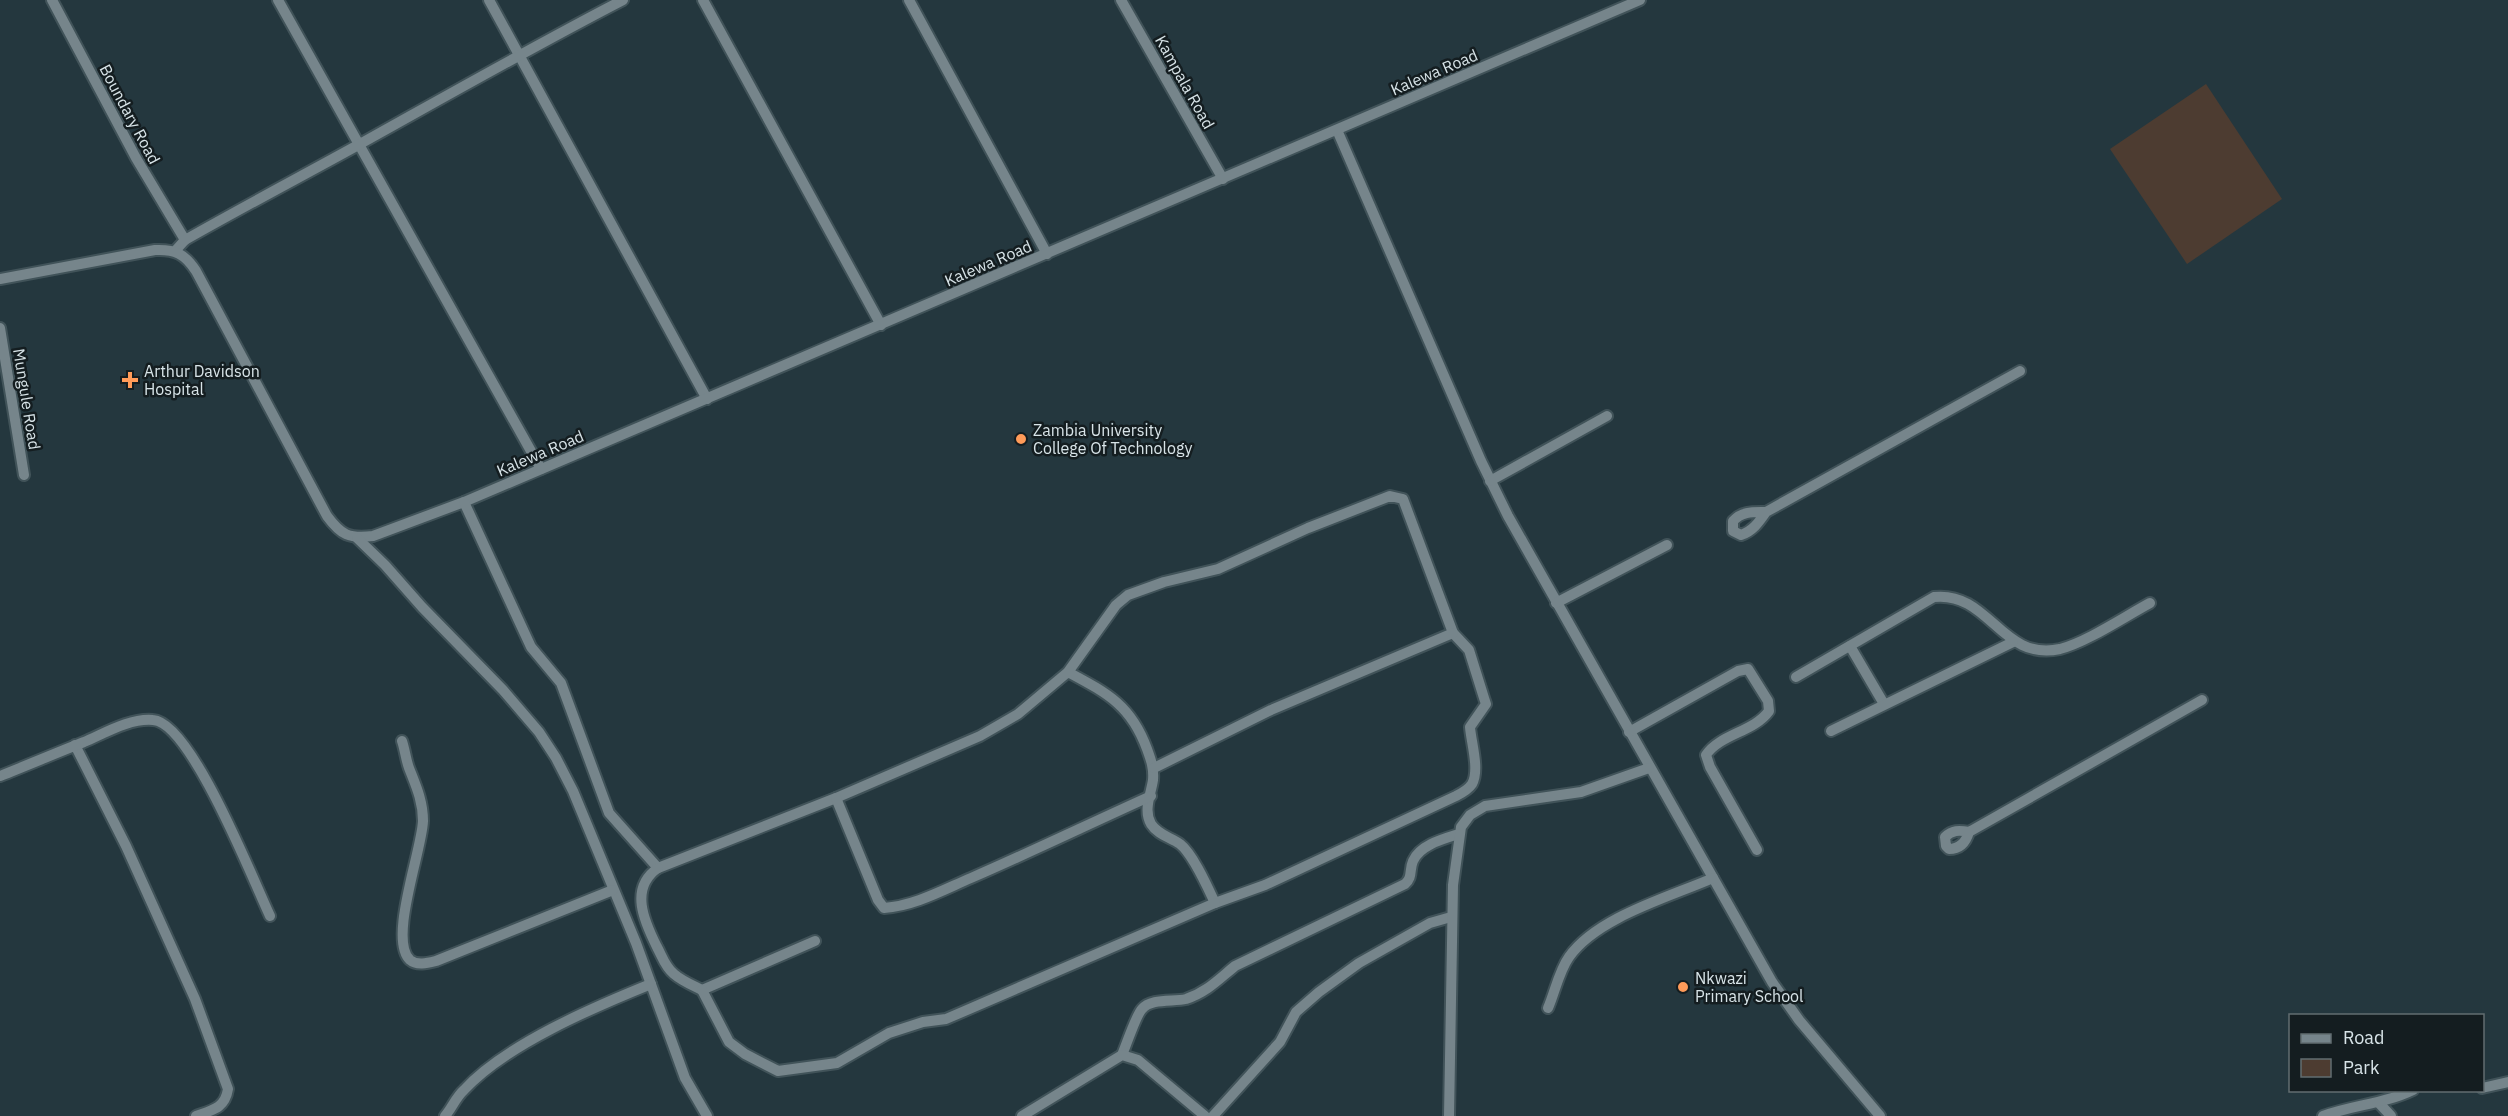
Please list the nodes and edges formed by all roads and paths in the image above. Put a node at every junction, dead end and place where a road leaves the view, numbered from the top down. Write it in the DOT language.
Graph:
graph roads {
  1 [pos="52,0"];
  2 [pos="278,0"];
  3 [pos="489,0"];
  4 [pos="623,0"];
  5 [pos="703,0"];
  6 [pos="909,0"];
  7 [pos="1121,0"];
  8 [pos="1640,0"];
  9 [pos="519,54"];
  10 [pos="1337,130"];
  11 [pos="359,145"];
  12 [pos="1222,179"];
  13 [pos="185,240"];
  14 [pos="175,251"];
  15 [pos="1047,254"];
  16 [pos="0,279"];
  17 [pos="881,325"];
  18 [pos="0,328"];
  19 [pos="2020,371"];
  20 [pos="707,399"];
  21 [pos="1607,416"];
  22 [pos="541,469"];
  23 [pos="24,475"];
  24 [pos="1490,481"];
  25 [pos="464,502"];
  26 [pos="1766,512"];
  27 [pos="357,538"];
  28 [pos="1666,545"];
  29 [pos="1556,603"];
  30 [pos="2150,603"];
  31 [pos="1453,633"];
  32 [pos="2013,642"];
  33 [pos="1850,646"];
  34 [pos="1068,672"];
  35 [pos="1796,677"];
  36 [pos="2202,700"];
  37 [pos="1884,704"];
  38 [pos="1831,731"];
  39 [pos="1629,732"];
  40 [pos="402,741"];
  41 [pos="75,745"];
  42 [pos="1154,768"];
  43 [pos="1649,768"];
  44 [pos="0,776"];
  45 [pos="1151,796"];
  46 [pos="836,798"];
  47 [pos="1969,832"];
  48 [pos="1459,834"];
  49 [pos="1757,850"];
  50 [pos="658,868"];
  51 [pos="1713,878"];
  52 [pos="613,890"];
  53 [pos="1215,903"];
  54 [pos="270,916"];
  55 [pos="1451,917"];
  56 [pos="815,941"];
  57 [pos="651,984"];
  58 [pos="702,990"];
  59 [pos="1548,1008"];
  60 [pos="1122,1055"];
  61 [pos="2508,1082"];
  62 [pos="2484,1088"];
  63 [pos="2408,1092"];
  64 [pos="2379,1103"];
  65 [pos="449,1114"];
  66 [pos="196,1116"];
  67 [pos="707,1116"];
  68 [pos="1022,1116"];
  69 [pos="1205,1116"];
  70 [pos="1214,1116"];
  71 [pos="1449,1116"];
  72 [pos="1880,1116"];
  73 [pos="2323,1116"];
  74 [pos="2391,1116"];
  1 -- 13 [label="street, Boundary Road"];
  2 -- 11 [label="street"];
  3 -- 9 [label="street"];
  4 -- 9 [label="street"];
  5 -- 17 [label="street"];
  6 -- 15 [label="street"];
  7 -- 12 [label="street, Kampala Road"];
  8 -- 10 [label="street, Kalewa Road"];
  9 -- 11 [label="street"];
  9 -- 20 [label="street"];
  10 -- 12 [label="street, Kalewa Road"];
  10 -- 24 [label="street"];
  11 -- 13 [label="street"];
  11 -- 22 [label="street"];
  12 -- 15 [label="street, Kalewa Road"];
  13 -- 14 [label="street"];
  14 -- 16 [label="street"];
  14 -- 27 [label="street, Kalewa Road"];
  15 -- 17 [label="street, Kalewa Road"];
  17 -- 20 [label="street, Kalewa Road"];
  18 -- 23 [label="street, Mungule Road"];
  19 -- 26 [label="street"];
  20 -- 22 [label="street, Kalewa Road"];
  21 -- 24 [label="street"];
  22 -- 25 [label="street, Kalewa Road"];
  24 -- 29 [label="street"];
  25 -- 27 [label="street, Kalewa Road"];
  25 -- 50 [label="street"];
  27 -- 52 [label="street"];
  28 -- 29 [label="street"];
  29 -- 39 [label="street"];
  30 -- 32 [label="street"];
  31 -- 34 [label="street"];
  31 -- 42 [label="street"];
  31 -- 53 [label="street"];
  32 -- 33 [label="street"];
  32 -- 37 [label="street"];
  33 -- 35 [label="street"];
  33 -- 37 [label="street"];
  34 -- 42 [label="street"];
  34 -- 46 [label="street"];
  36 -- 47 [label="street"];
  37 -- 38 [label="street"];
  39 -- 43 [label="street"];
  39 -- 49 [label="street"];
  40 -- 52 [label="street"];
  41 -- 44 [label="street"];
  41 -- 54 [label="street"];
  41 -- 66 [label="street"];
  42 -- 45 [label="street"];
  43 -- 48 [label="street"];
  43 -- 51 [label="street"];
  45 -- 46 [label="street"];
  45 -- 53 [label="street"];
  46 -- 50 [label="street"];
  48 -- 55 [label="street"];
  48 -- 60 [label="street"];
  50 -- 58 [label="street"];
  51 -- 59 [label="street"];
  51 -- 72 [label="street"];
  52 -- 57 [label="street"];
  53 -- 58 [label="street"];
  55 -- 70 [label="street"];
  55 -- 71 [label="street"];
  56 -- 58 [label="street"];
  57 -- 65 [label="street"];
  57 -- 67 [label="street"];
  60 -- 68 [label="street"];
  60 -- 69 [label="street"];
  61 -- 62 [label="street"];
  63 -- 64 [label="street"];
  64 -- 73 [label="street"];
  64 -- 74 [label="street"];
}
